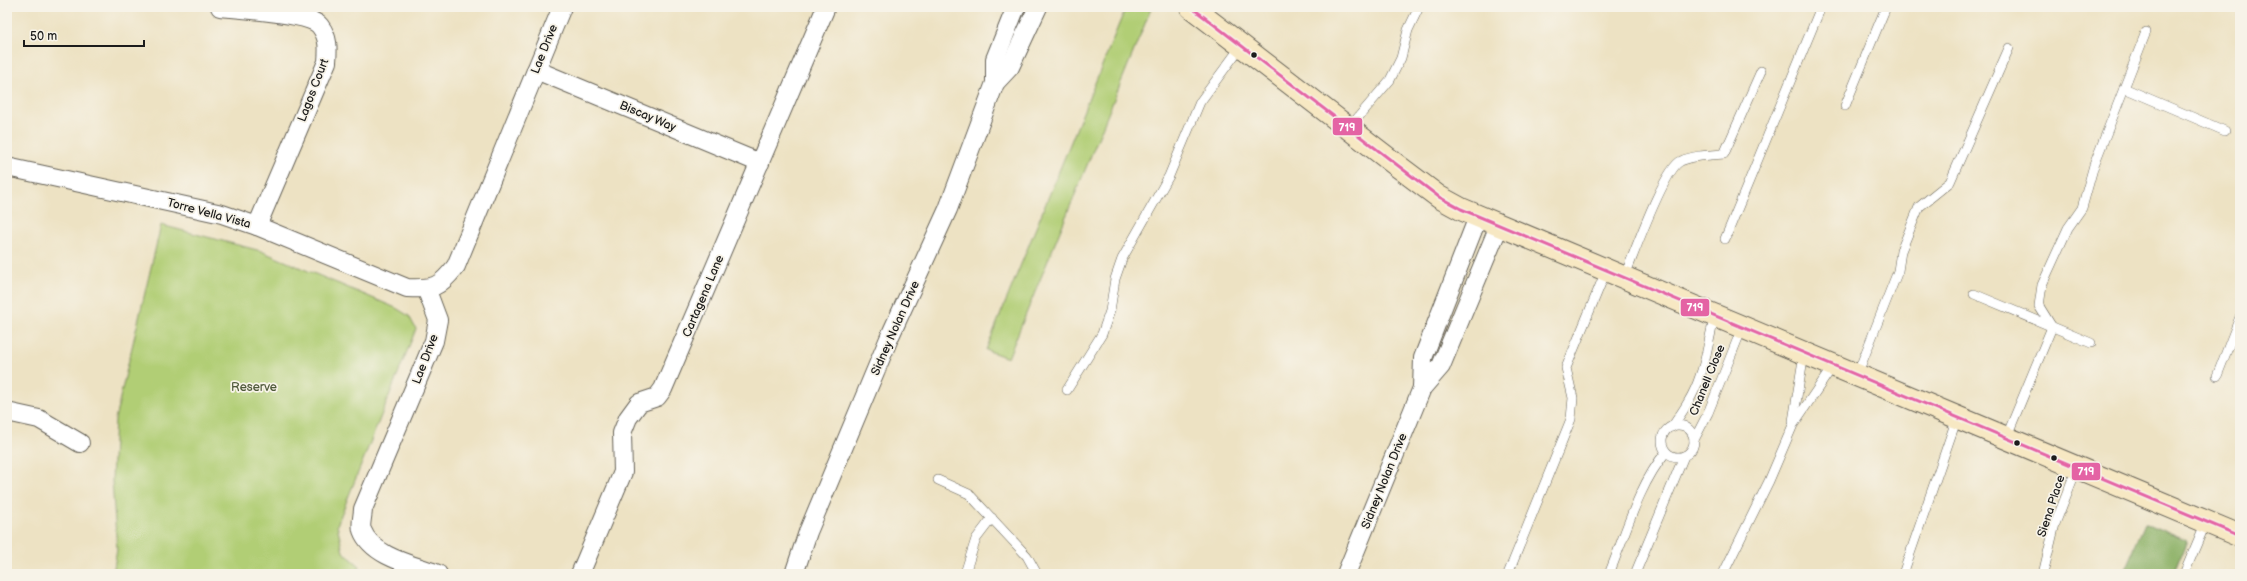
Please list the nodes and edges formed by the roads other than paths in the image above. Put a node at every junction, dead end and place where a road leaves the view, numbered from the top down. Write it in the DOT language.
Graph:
graph roads {
  1 [pos="220,7"];
  2 [pos="562,7"];
  3 [pos="826,7"];
  4 [pos="1016,7"];
  5 [pos="1038,7"];
  6 [pos="1191,7"];
  7 [pos="1419,7"];
  8 [pos="1821,7"];
  9 [pos="1886,7"];
  10 [pos="2146,32"];
  11 [pos="1242,45"];
  12 [pos="2009,48"];
  13 [pos="536,70"];
  14 [pos="1761,71"];
  15 [pos="995,83"];
  16 [pos="2124,88"];
  17 [pos="1845,106"];
  18 [pos="1349,128"];
  19 [pos="2225,131"];
  20 [pos="760,163"];
  21 [pos="7,167"];
  22 [pos="1478,217"];
  23 [pos="257,226"];
  24 [pos="1499,226"];
  25 [pos="1725,239"];
  26 [pos="1615,274"];
  27 [pos="426,288"];
  28 [pos="1974,294"];
  29 [pos="1715,316"];
  30 [pos="2240,317"];
  31 [pos="2052,327"];
  32 [pos="1742,328"];
  33 [pos="2238,330"];
  34 [pos="2091,343"];
  35 [pos="1804,354"];
  36 [pos="1833,366"];
  37 [pos="1857,376"];
  38 [pos="2217,376"];
  39 [pos="1422,388"];
  40 [pos="1067,390"];
  41 [pos="7,412"];
  42 [pos="1957,418"];
  43 [pos="1793,424"];
  44 [pos="1672,427"];
  45 [pos="2006,438"];
  46 [pos="1694,440"];
  47 [pos="80,443"];
  48 [pos="1666,452"];
  49 [pos="1684,456"];
  50 [pos="2076,468"];
  51 [pos="938,480"];
  52 [pos="992,518"];
  53 [pos="2206,522"];
  54 [pos="2239,533"];
  55 [pos="438,574"];
  56 [pos="580,574"];
  57 [pos="794,574"];
  58 [pos="967,574"];
  59 [pos="1037,574"];
  60 [pos="1346,574"];
  61 [pos="1508,574"];
  62 [pos="1609,574"];
  63 [pos="1635,574"];
  64 [pos="1723,574"];
  65 [pos="1903,574"];
  66 [pos="2043,574"];
  67 [pos="2184,574"];
  1 -- 23 [label="street, Lagos Court"];
  2 -- 13 [label="street, Lae Drive"];
  3 -- 20 [label="street, Cartagena Lane"];
  4 -- 15 [label="street, Sidney Nolan Drive"];
  5 -- 15 [label="street, Sidney Nolan Drive"];
  6 -- 11 [label="street"];
  7 -- 18 [label="lane"];
  8 -- 25 [label="lane"];
  9 -- 17 [label="lane"];
  10 -- 16 [label="lane"];
  11 -- 18 [label="street"];
  11 -- 40 [label="lane"];
  12 -- 37 [label="lane"];
  13 -- 20 [label="street, Biscay Way"];
  13 -- 27 [label="street, Lae Drive"];
  14 -- 26 [label="lane"];
  15 -- 57 [label="street, Sidney Nolan Drive"];
  16 -- 19 [label="lane"];
  16 -- 31 [label="lane"];
  18 -- 22 [label="street"];
  20 -- 56 [label="street, Cartagena Lane"];
  21 -- 23 [label="street, Torre Vella Vista"];
  22 -- 24 [label="street"];
  22 -- 39 [label="street, Sidney Nolan Drive"];
  23 -- 27 [label="street, Torre Vella Vista"];
  24 -- 26 [label="street"];
  24 -- 39 [label="street, Sidney Nolan Drive"];
  26 -- 29 [label="street"];
  26 -- 61 [label="lane"];
  27 -- 55 [label="street, Lae Drive"];
  28 -- 31 [label="lane"];
  29 -- 32 [label="street"];
  29 -- 44 [label="lane, Chanell Close"];
  30 -- 33 [label="lane"];
  31 -- 34 [label="lane"];
  31 -- 45 [label="lane"];
  32 -- 35 [label="street"];
  32 -- 46 [label="lane, Chanell Close"];
  33 -- 38 [label="lane"];
  35 -- 36 [label="street"];
  35 -- 43 [label="lane"];
  36 -- 37 [label="street"];
  36 -- 43 [label="lane"];
  37 -- 42 [label="street"];
  39 -- 60 [label="street, Sidney Nolan Drive"];
  41 -- 47 [label="street"];
  42 -- 45 [label="street"];
  42 -- 65 [label="lane"];
  43 -- 64 [label="lane"];
  44 -- 46 [label="lane"];
  44 -- 48 [label="lane"];
  45 -- 50 [label="street"];
  46 -- 49 [label="lane"];
  48 -- 49 [label="lane"];
  48 -- 62 [label="lane"];
  49 -- 63 [label="lane"];
  50 -- 53 [label="street"];
  50 -- 66 [label="lane, Siena Place"];
  51 -- 52 [label="lane"];
  52 -- 58 [label="lane"];
  52 -- 59 [label="lane"];
  53 -- 54 [label="street"];
  53 -- 67 [label="lane"];
}
